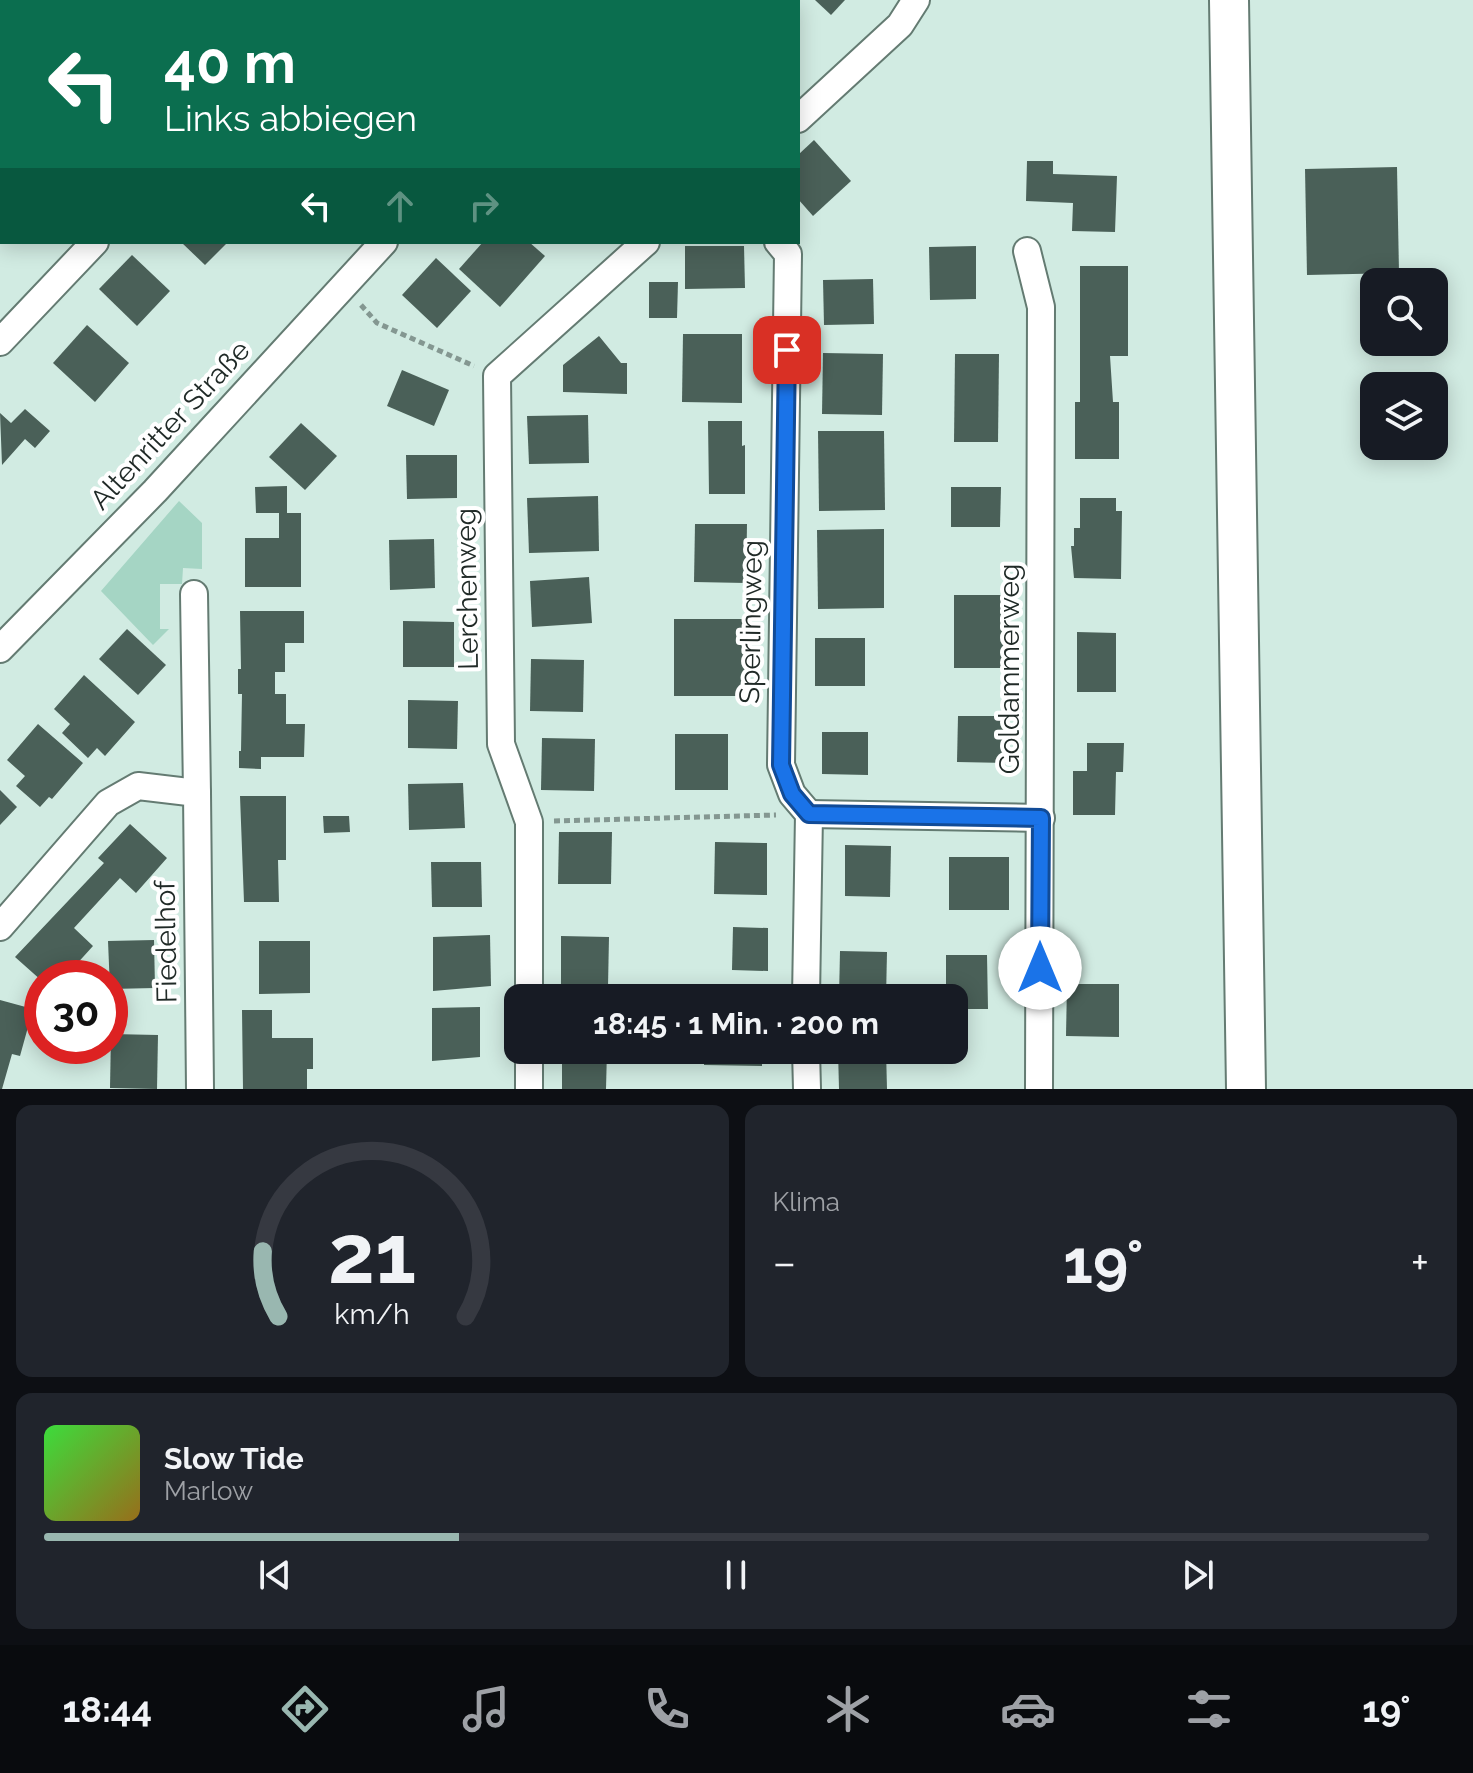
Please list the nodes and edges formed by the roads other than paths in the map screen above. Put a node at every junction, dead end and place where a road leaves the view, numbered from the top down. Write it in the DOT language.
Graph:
graph roads {
  1 [pos="916,0"];
  2 [pos="1229,0"];
  3 [pos="800,117"];
  4 [pos="93,244"];
  5 [pos="382,244"];
  6 [pos="644,244"];
  7 [pos="780,244"];
  8 [pos="1027,251"];
  9 [pos="0,342"];
  10 [pos="194,594"];
  11 [pos="0,649"];
  12 [pos="197,793"];
  13 [pos="809,814"];
  14 [pos="1041,818"];
  15 [pos="0,927"];
  16 [pos="529,984"];
  17 [pos="806,984"];
  18 [pos="529,1064"];
  19 [pos="806,1064"];
  20 [pos="200,1089"];
  21 [pos="529,1089"];
  22 [pos="807,1089"];
  23 [pos="1039,1089"];
  24 [pos="1246,1089"];
  1 -- 3 [label="street"];
  2 -- 24 [label="street"];
  4 -- 9 [label="street"];
  5 -- 11 [label="street, Altenritter Straße"];
  6 -- 16 [label="street, Lerchenweg"];
  7 -- 13 [label="street, Sperlingweg"];
  8 -- 14 [label="street, Goldammerweg"];
  10 -- 12 [label="street, Fiedelhof"];
  12 -- 15 [label="street"];
  12 -- 20 [label="street, Fiedelhof"];
  13 -- 14 [label="street"];
  13 -- 17 [label="street"];
  14 -- 23 [label="street, Goldammerweg"];
  18 -- 21 [label="street"];
  19 -- 22 [label="street"];
}
